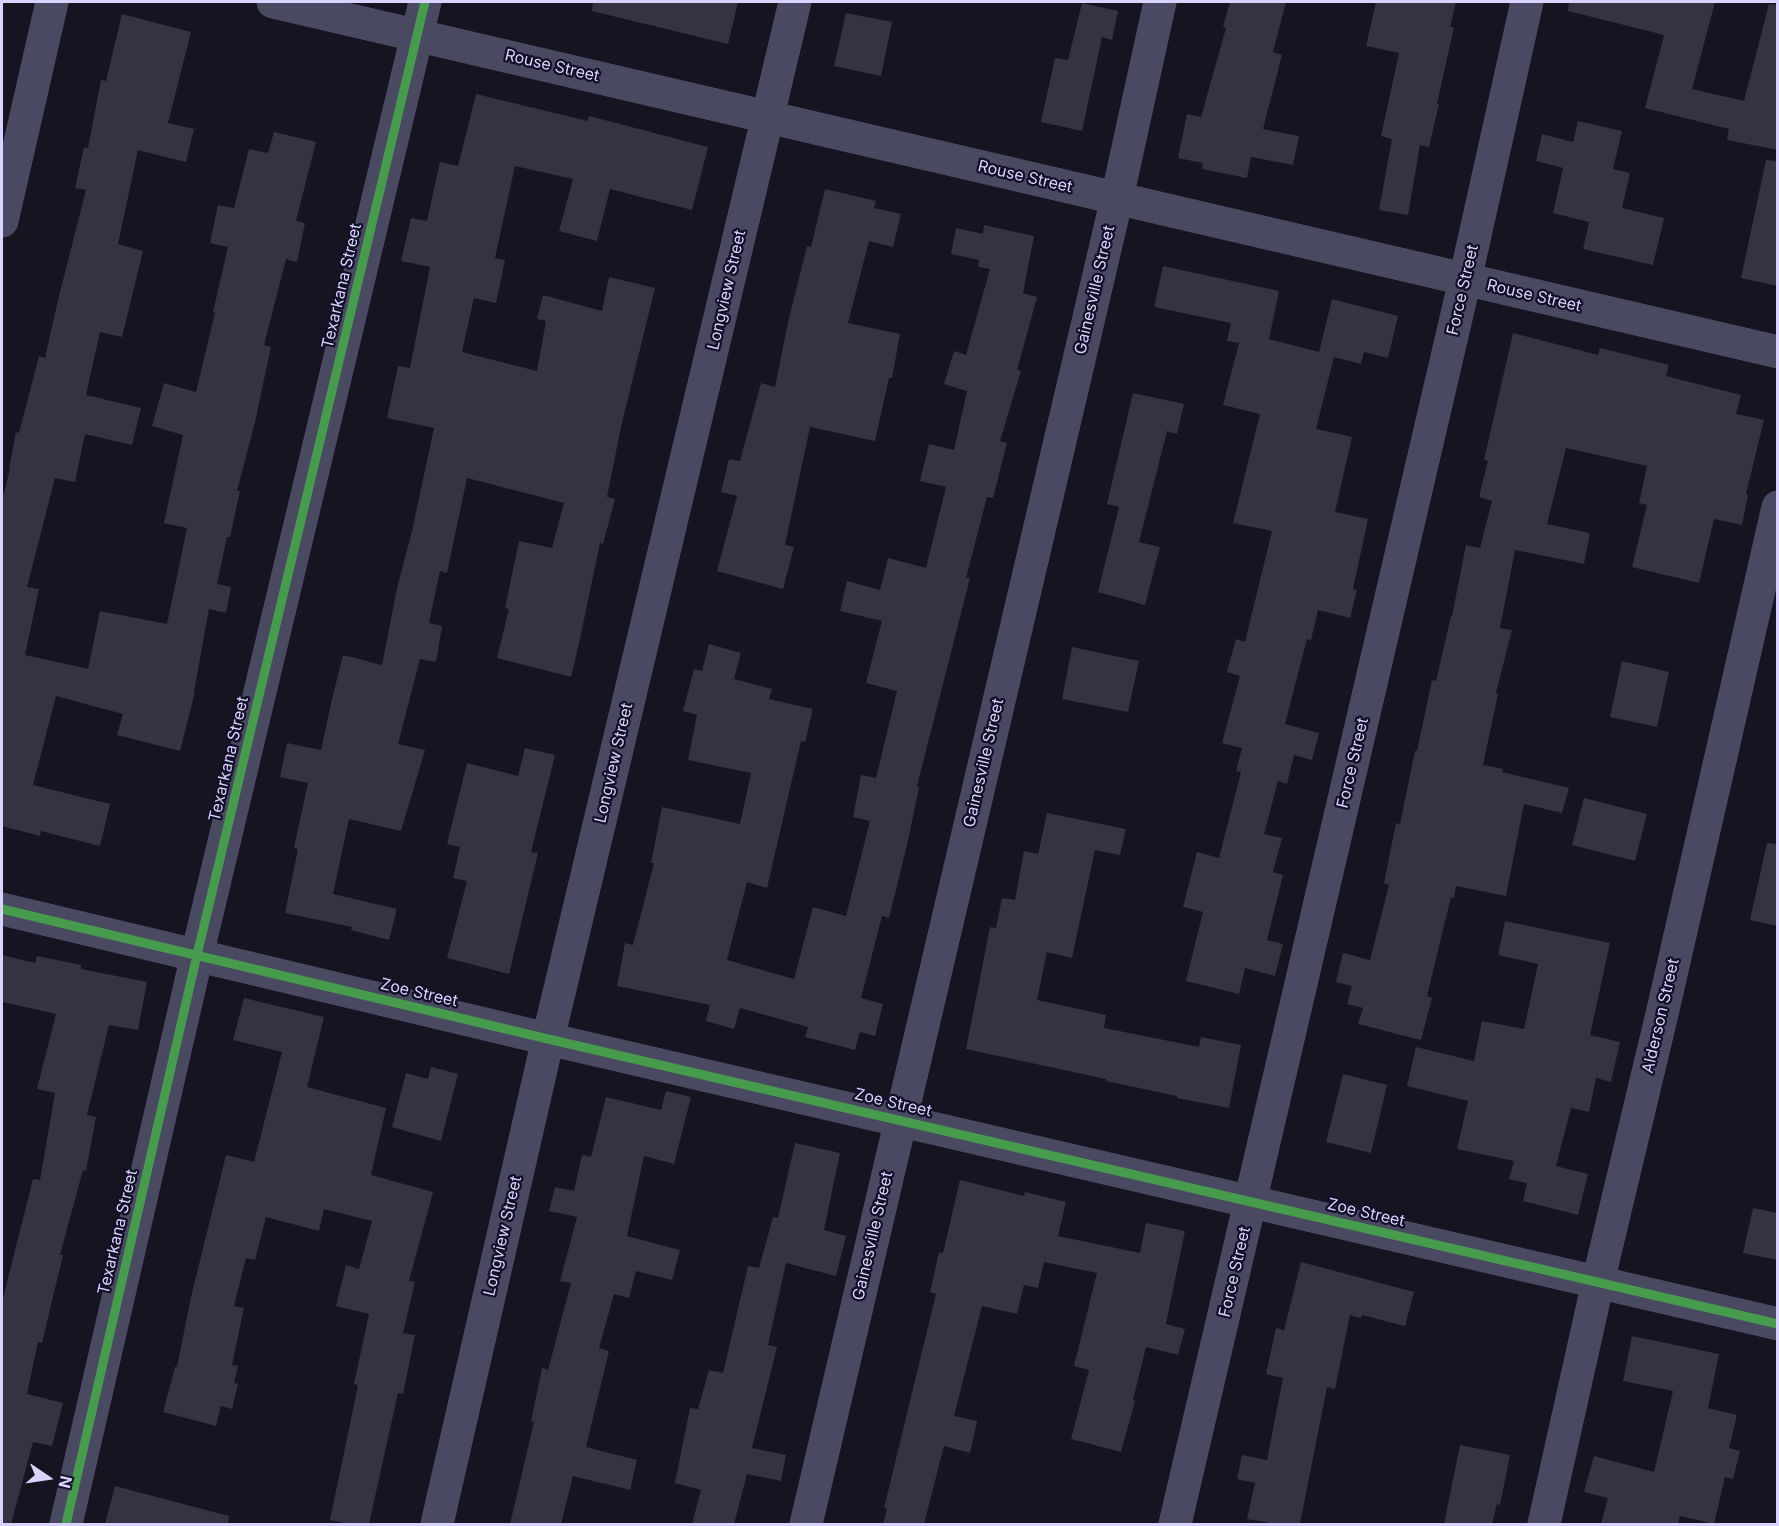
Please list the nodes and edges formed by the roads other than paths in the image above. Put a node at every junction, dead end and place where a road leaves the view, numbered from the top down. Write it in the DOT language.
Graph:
graph roads {
  1 [pos="52,2"];
  2 [pos="273,2"];
  3 [pos="425,2"];
  4 [pos="795,2"];
  5 [pos="1160,2"];
  6 [pos="1527,2"];
  7 [pos="418,35"];
  8 [pos="768,117"];
  9 [pos="1117,198"];
  10 [pos="2,221"];
  11 [pos="1465,280"];
  12 [pos="1778,352"];
  13 [pos="1778,507"];
  14 [pos="2,909"];
  15 [pos="197,955"];
  16 [pos="548,1039"];
  17 [pos="901,1120"];
  18 [pos="1251,1201"];
  19 [pos="1598,1282"];
  20 [pos="1778,1324"];
  21 [pos="66,1524"];
  22 [pos="437,1524"];
  23 [pos="806,1524"];
  24 [pos="1175,1524"];
  25 [pos="1544,1524"];
  1 -- 10 [label="street"];
  2 -- 7 [label="street, Rouse Street"];
  3 -- 7 [label="street, Texarkana Street"];
  4 -- 8 [label="street, Longview Street"];
  5 -- 9 [label="street, Gainesville Street"];
  6 -- 11 [label="street, Force Street"];
  7 -- 8 [label="street, Rouse Street"];
  7 -- 15 [label="street, Texarkana Street"];
  8 -- 9 [label="street, Rouse Street"];
  8 -- 16 [label="street, Longview Street"];
  9 -- 11 [label="street, Rouse Street"];
  9 -- 17 [label="street, Gainesville Street"];
  11 -- 12 [label="street, Rouse Street"];
  11 -- 18 [label="street, Force Street"];
  13 -- 19 [label="street, Alderson Street"];
  14 -- 15 [label="street, Zoe Street"];
  15 -- 16 [label="street, Zoe Street"];
  15 -- 21 [label="street, Texarkana Street"];
  16 -- 17 [label="street, Zoe Street"];
  16 -- 22 [label="street, Longview Street"];
  17 -- 18 [label="street, Zoe Street"];
  17 -- 23 [label="street, Gainesville Street"];
  18 -- 19 [label="street, Zoe Street"];
  18 -- 24 [label="street, Force Street"];
  19 -- 20 [label="street, Zoe Street"];
  19 -- 25 [label="street, Alderson Street"];
}
